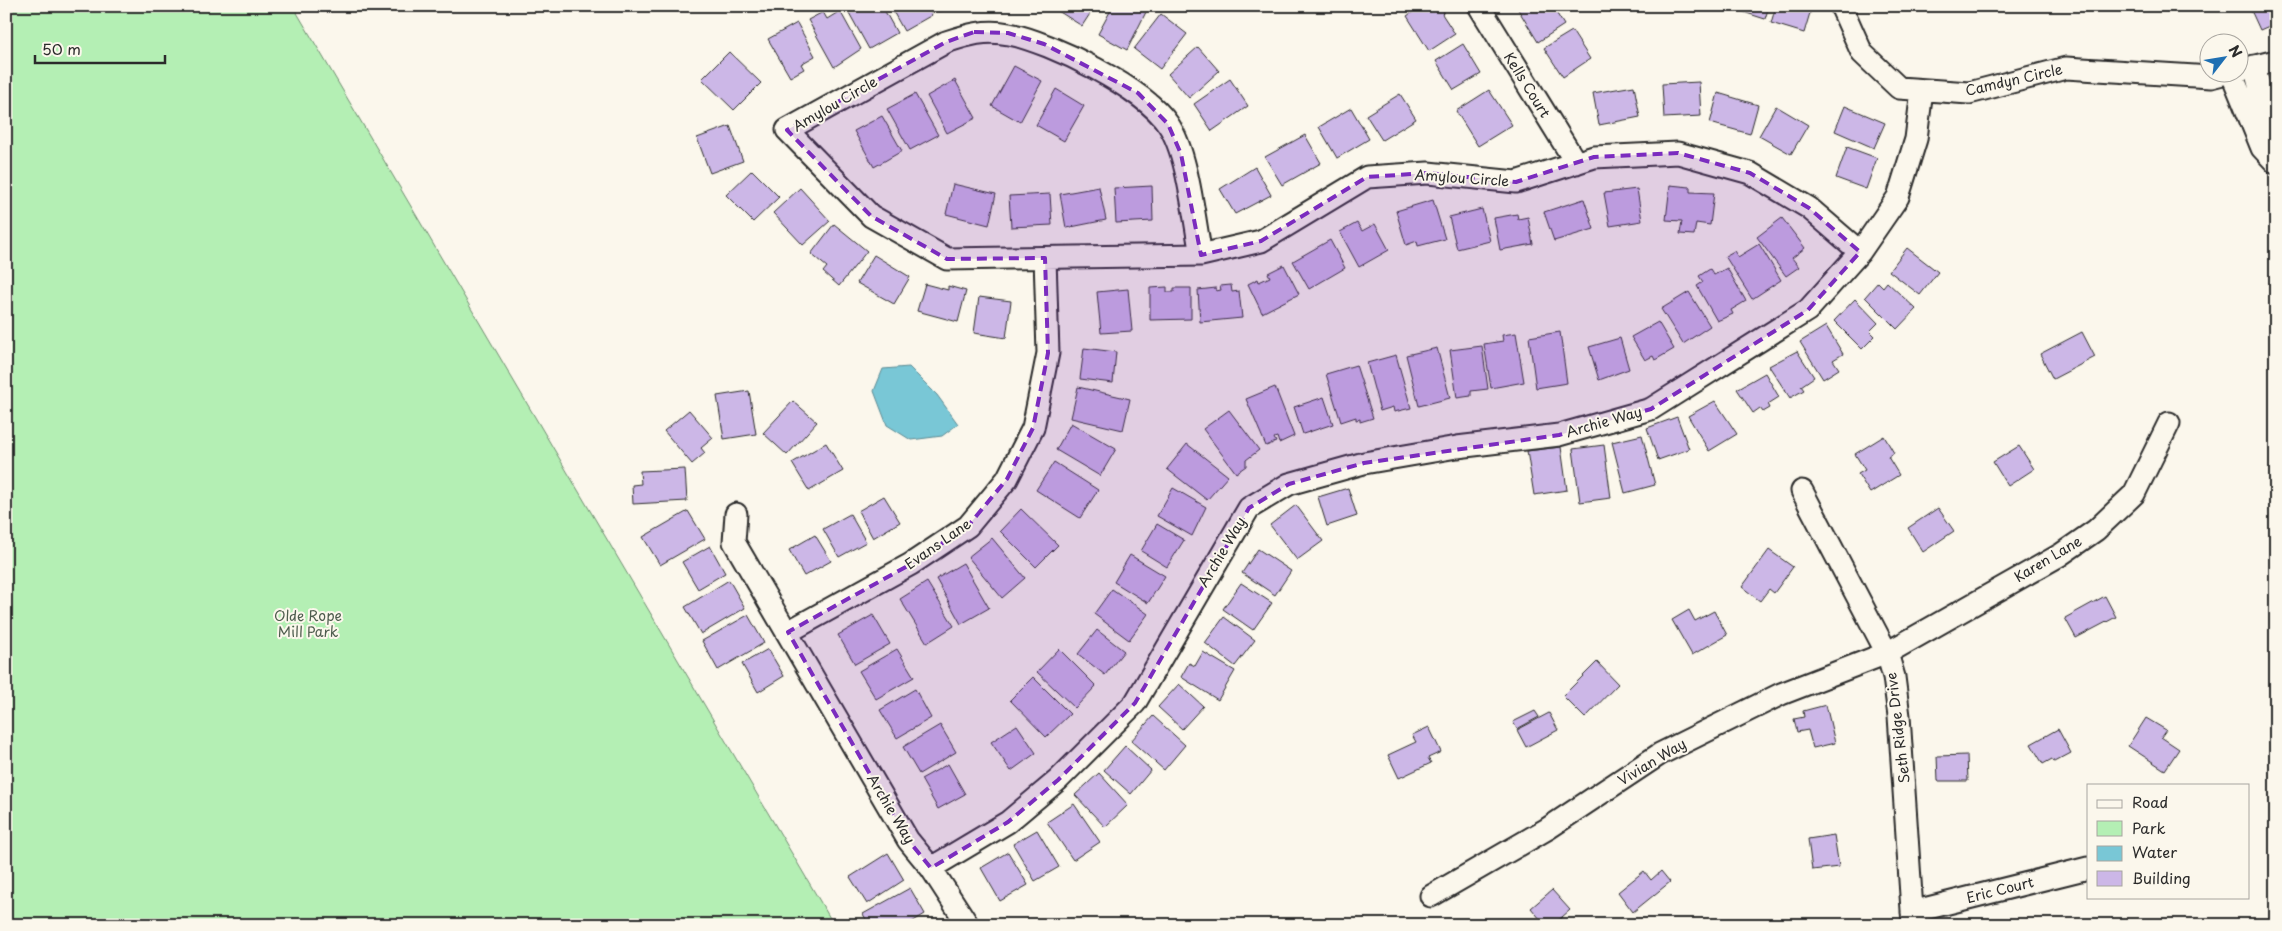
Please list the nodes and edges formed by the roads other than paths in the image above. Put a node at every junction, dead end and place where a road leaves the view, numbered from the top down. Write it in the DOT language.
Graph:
graph roads {
  1 [pos="1479,6"];
  2 [pos="1841,6"];
  3 [pos="2276,61"];
  4 [pos="2250,67"];
  5 [pos="2250,75"];
  6 [pos="2200,76"];
  7 [pos="2234,82"];
  8 [pos="1922,90"];
  9 [pos="2276,133"];
  10 [pos="1576,163"];
  11 [pos="2276,163"];
  12 [pos="1860,252"];
  13 [pos="1201,255"];
  14 [pos="1045,258"];
  15 [pos="2169,423"];
  16 [pos="1802,491"];
  17 [pos="736,514"];
  18 [pos="788,632"];
  19 [pos="1887,653"];
  20 [pos="931,868"];
  21 [pos="2087,868"];
  22 [pos="1431,896"];
  23 [pos="1913,918"];
  24 [pos="968,925"];
  1 -- 10 [label="street, Kells Court"];
  2 -- 8 [label="street, Camdyn Circle"];
  3 -- 4 [label="street"];
  5 -- 9 [label="street"];
  6 -- 8 [label="street, Camdyn Circle"];
  7 -- 11 [label="street"];
  8 -- 12 [label="street, Archie Way"];
  10 -- 12 [label="street, Amylou Circle"];
  10 -- 13 [label="street, Amylou Circle"];
  12 -- 20 [label="street, Archie Way"];
  13 -- 14 [label="street, Amylou Circle"];
  13 -- 14 [label="street, Amylou Circle"];
  14 -- 18 [label="street, Evans Lane"];
  15 -- 19 [label="street, Karen Lane"];
  16 -- 19 [label="street, Seth Ridge Drive"];
  17 -- 18 [label="street, Archie Way"];
  18 -- 20 [label="street, Archie Way"];
  19 -- 22 [label="street, Vivian Way"];
  19 -- 23 [label="street, Seth Ridge Drive"];
  20 -- 24 [label="street"];
  21 -- 23 [label="street, Eric Court"];
}
